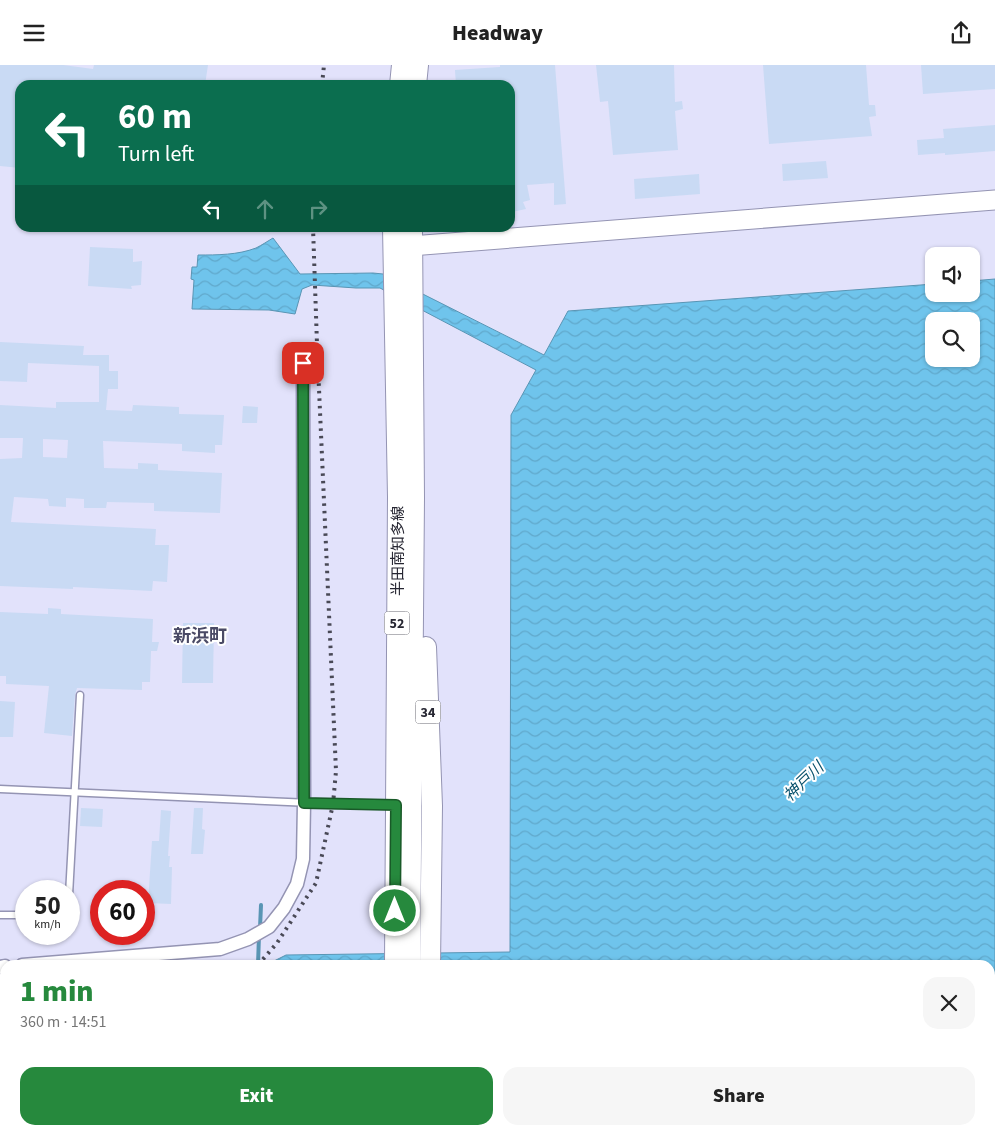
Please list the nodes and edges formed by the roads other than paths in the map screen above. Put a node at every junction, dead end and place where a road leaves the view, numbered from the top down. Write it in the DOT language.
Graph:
graph roads {
  1 [pos="402,65"];
  2 [pos="418,65"];
  3 [pos="400,80"];
  4 [pos="416,80"];
  5 [pos="995,200"];
  6 [pos="515,230"];
  7 [pos="482,232"];
  8 [pos="402,237"];
  9 [pos="403,320"];
  10 [pos="303,363"];
  11 [pos="414,498"];
  12 [pos="80,695"];
  13 [pos="0,789"];
  14 [pos="74,792"];
  15 [pos="304,803"];
  16 [pos="404,805"];
  17 [pos="70,880"];
  18 [pos="0,915"];
  19 [pos="15,915"];
  20 [pos="403,929"];
  21 [pos="84,960"];
  22 [pos="396,960"];
  23 [pos="409,960"];
  24 [pos="430,960"];
  1 -- 3 [label="main road"];
  2 -- 4 [label="main road"];
  5 -- 6 [label="street"];
  7 -- 8 [label="street"];
  8 -- 9 [label="main road, 半田南知多線 / 52"];
  9 -- 11 [label="main road, 半田南知多線 / 52"];
  9 -- 16 [label="main road, 半田南知多線 / 52"];
  10 -- 15 [label="street"];
  11 -- 16 [label="main road, 半田南知多線 / 52"];
  11 -- 24 [label="main road, 34"];
  12 -- 14 [label="lane"];
  13 -- 14 [label="lane"];
  14 -- 15 [label="lane"];
  14 -- 17 [label="lane"];
  15 -- 16 [label="lane"];
  15 -- 21 [label="street"];
  16 -- 20 [label="main road, 半田南知多線 / 52"];
  18 -- 19 [label="lane"];
  20 -- 22 [label="main road, 半田南知多線 / 52"];
  20 -- 23 [label="main road, 半田南知多線 / 52"];
}
